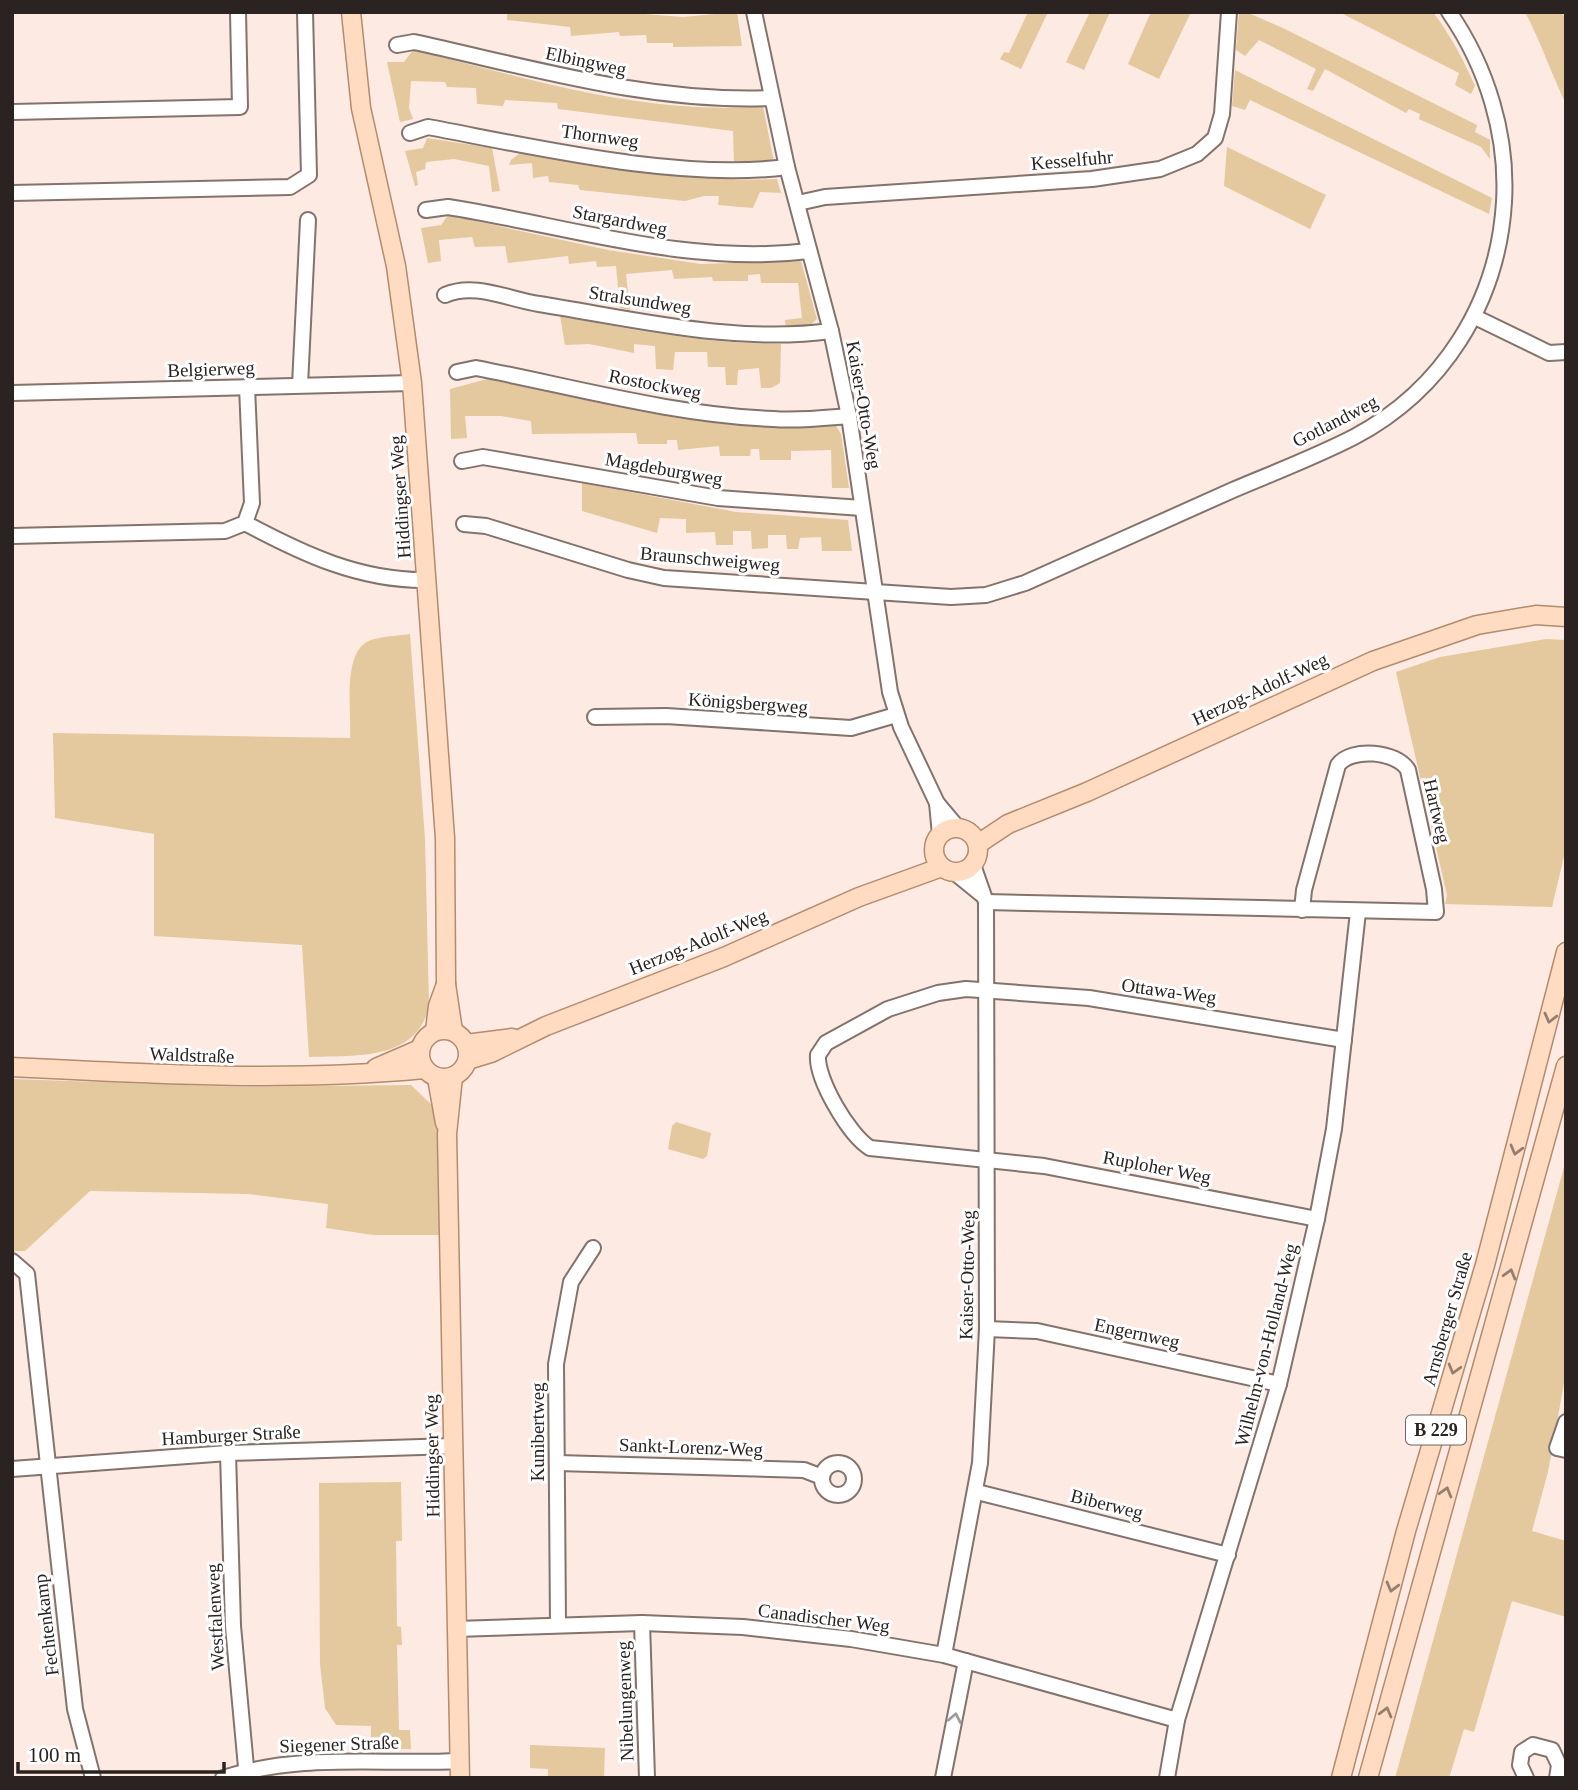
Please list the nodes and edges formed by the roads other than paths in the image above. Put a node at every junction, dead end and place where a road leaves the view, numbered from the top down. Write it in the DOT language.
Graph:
graph roads {
  1 [pos="238,12"];
  2 [pos="305,12"];
  3 [pos="351,12"];
  4 [pos="754,12"];
  5 [pos="1229,12"];
  6 [pos="1449,12"];
  7 [pos="397,45"];
  8 [pos="771,98"];
  9 [pos="12,112"];
  10 [pos="410,133"];
  11 [pos="787,167"];
  12 [pos="12,193"];
  13 [pos="798,203"];
  14 [pos="426,210"];
  15 [pos="308,220"];
  16 [pos="809,251"];
  17 [pos="445,295"];
  18 [pos="1475,317"];
  19 [pos="831,331"];
  20 [pos="1566,352"];
  21 [pos="457,372"];
  22 [pos="412,383"];
  23 [pos="300,385"];
  24 [pos="247,387"];
  25 [pos="12,393"];
  26 [pos="849,416"];
  27 [pos="462,461"];
  28 [pos="862,508"];
  29 [pos="245,523"];
  30 [pos="464,524"];
  31 [pos="12,536"];
  32 [pos="427,580"];
  33 [pos="875,590"];
  34 [pos="1566,605"];
  35 [pos="1536,615"];
  36 [pos="1566,617"];
  37 [pos="896,715"];
  38 [pos="595,717"];
  39 [pos="937,803"];
  40 [pos="940,835"];
  41 [pos="968,835"];
  42 [pos="944,864"];
  43 [pos="973,865"];
  44 [pos="984,898"];
  45 [pos="1302,910"];
  46 [pos="1358,912"];
  47 [pos="1566,952"];
  48 [pos="987,989"];
  49 [pos="444,1031"];
  50 [pos="1344,1040"];
  51 [pos="420,1049"];
  52 [pos="467,1052"];
  53 [pos="1566,1066"];
  54 [pos="12,1067"];
  55 [pos="369,1071"];
  56 [pos="438,1074"];
  57 [pos="988,1161"];
  58 [pos="1317,1219"];
  59 [pos="593,1248"];
  60 [pos="12,1261"];
  61 [pos="987,1329"];
  62 [pos="1279,1384"];
  63 [pos="1566,1422"];
  64 [pos="453,1446"];
  65 [pos="1566,1450"];
  66 [pos="228,1453"];
  67 [pos="556,1463"];
  68 [pos="48,1465"];
  69 [pos="12,1469"];
  70 [pos="822,1478"];
  71 [pos="977,1492"];
  72 [pos="1228,1555"];
  73 [pos="642,1623"];
  74 [pos="558,1625"];
  75 [pos="456,1629"];
  76 [pos="944,1655"];
  77 [pos="967,1661"];
  78 [pos="1177,1720"];
  79 [pos="459,1769"];
  80 [pos="247,1774"];
  81 [pos="944,1776"];
  82 [pos="93,1778"];
  83 [pos="223,1778"];
  84 [pos="646,1778"];
  85 [pos="1167,1778"];
  86 [pos="1341,1778"];
  87 [pos="1368,1778"];
  88 [pos="1526,1778"];
  89 [pos="1557,1778"];
  1 -- 9 [label="street"];
  2 -- 12 [label="street"];
  3 -- 22 [label="main road, Hiddingser Weg"];
  4 -- 8 [label="street, Kaiser-Otto-Weg"];
  5 -- 13 [label="street, Kesselfuhr"];
  6 -- 18 [label="street, Gotlandweg"];
  7 -- 8 [label="street, Elbingweg"];
  8 -- 11 [label="street, Kaiser-Otto-Weg"];
  10 -- 11 [label="street, Thornweg"];
  11 -- 13 [label="street, Kaiser-Otto-Weg"];
  13 -- 16 [label="street, Kaiser-Otto-Weg"];
  14 -- 16 [label="street, Stargardweg"];
  15 -- 23 [label="street"];
  16 -- 19 [label="street, Kaiser-Otto-Weg"];
  17 -- 19 [label="street, Stralsundweg"];
  18 -- 20 [label="street"];
  18 -- 33 [label="street, Gotlandweg"];
  19 -- 26 [label="street, Kaiser-Otto-Weg"];
  21 -- 26 [label="street, Rostockweg"];
  22 -- 23 [label="street, Belgierweg"];
  22 -- 32 [label="main road, Hiddingser Weg"];
  23 -- 24 [label="street, Belgierweg"];
  24 -- 25 [label="street, Belgierweg"];
  24 -- 29 [label="street"];
  26 -- 28 [label="street, Kaiser-Otto-Weg"];
  27 -- 28 [label="street, Magdeburgweg"];
  28 -- 33 [label="street, Kaiser-Otto-Weg"];
  29 -- 31 [label="street"];
  29 -- 32 [label="street"];
  30 -- 33 [label="street, Braunschweigweg"];
  32 -- 49 [label="main road, Hiddingser Weg"];
  33 -- 37 [label="street, Kaiser-Otto-Weg"];
  34 -- 35 [label="main road, Herzog-Adolf-Weg"];
  35 -- 36 [label="main road, Herzog-Adolf-Weg"];
  35 -- 41 [label="main road, Herzog-Adolf-Weg"];
  37 -- 38 [label="street, Königsbergweg"];
  37 -- 39 [label="street, Kaiser-Otto-Weg"];
  39 -- 40 [label="street, Kaiser-Otto-Weg"];
  39 -- 41 [label="street, Kaiser-Otto-Weg"];
  40 -- 41 [label="main road, Herzog-Adolf-Weg"];
  40 -- 42 [label="main road"];
  41 -- 43 [label="main road"];
  42 -- 43 [label="main road, Herzog-Adolf-Weg"];
  42 -- 44 [label="street"];
  42 -- 52 [label="main road, Herzog-Adolf-Weg"];
  43 -- 44 [label="street, Kaiser-Otto-Weg"];
  44 -- 45 [label="street, Hartweg"];
  44 -- 48 [label="street, Kaiser-Otto-Weg"];
  45 -- 46 [label="street, Hartweg"];
  45 -- 46 [label="street, Hartweg"];
  46 -- 50 [label="street, Wilhelm-von-Holland-Weg"];
  47 -- 86 [label="main road, Arnsberger Straße / B 229, one-way"];
  48 -- 50 [label="street, Ottawa-Weg"];
  48 -- 57 [label="street, Kaiser-Otto-Weg"];
  48 -- 57 [label="street, Ottawa-Weg"];
  49 -- 51 [label="main road"];
  49 -- 52 [label="main road"];
  50 -- 58 [label="street, Wilhelm-von-Holland-Weg"];
  51 -- 55 [label="main road, Waldstraße"];
  51 -- 56 [label="main road, Hiddingser Weg"];
  52 -- 56 [label="main road"];
  87 -- 53 [label="main road, B 229, one-way"];
  54 -- 55 [label="main road, Waldstraße"];
  55 -- 56 [label="main road, Waldstraße"];
  56 -- 64 [label="main road, Hiddingser Weg"];
  57 -- 58 [label="street, Ruploher Weg"];
  57 -- 61 [label="street, Kaiser-Otto-Weg"];
  58 -- 62 [label="street, Wilhelm-von-Holland-Weg"];
  59 -- 67 [label="street, Kunibertweg"];
  60 -- 68 [label="street, Fechtenkamp"];
  61 -- 62 [label="street, Engernweg"];
  61 -- 71 [label="street, Kaiser-Otto-Weg"];
  62 -- 72 [label="street, Wilhelm-von-Holland-Weg"];
  63 -- 65 [label="street"];
  64 -- 66 [label="street, Hamburger Straße"];
  64 -- 75 [label="main road, Hiddingser Weg"];
  66 -- 68 [label="street, Hamburger Straße"];
  66 -- 80 [label="street, Westfalenweg"];
  67 -- 70 [label="street, Sankt-Lorenz-Weg"];
  67 -- 74 [label="street, Kunibertweg"];
  68 -- 69 [label="street, Hamburger Straße"];
  68 -- 82 [label="street, Fechtenkamp"];
  71 -- 72 [label="street, Biberweg"];
  71 -- 76 [label="street, Kaiser-Otto-Weg"];
  72 -- 78 [label="street, Wilhelm-von-Holland-Weg"];
  73 -- 74 [label="street, Canadischer Weg"];
  73 -- 76 [label="street, Canadischer Weg"];
  73 -- 84 [label="street, Nibelungenweg"];
  74 -- 75 [label="street, Canadischer Weg"];
  75 -- 79 [label="main road, Hiddingser Weg"];
  76 -- 77 [label="street, Canadischer Weg"];
  77 -- 78 [label="street, Canadischer Weg"];
  81 -- 77 [label="street, one-way"];
  78 -- 85 [label="street, Wilhelm-von-Holland-Weg"];
  79 -- 80 [label="street, Siegener Straße"];
  80 -- 83 [label="street, Siegener Straße"];
  88 -- 89 [label="street"];
}
